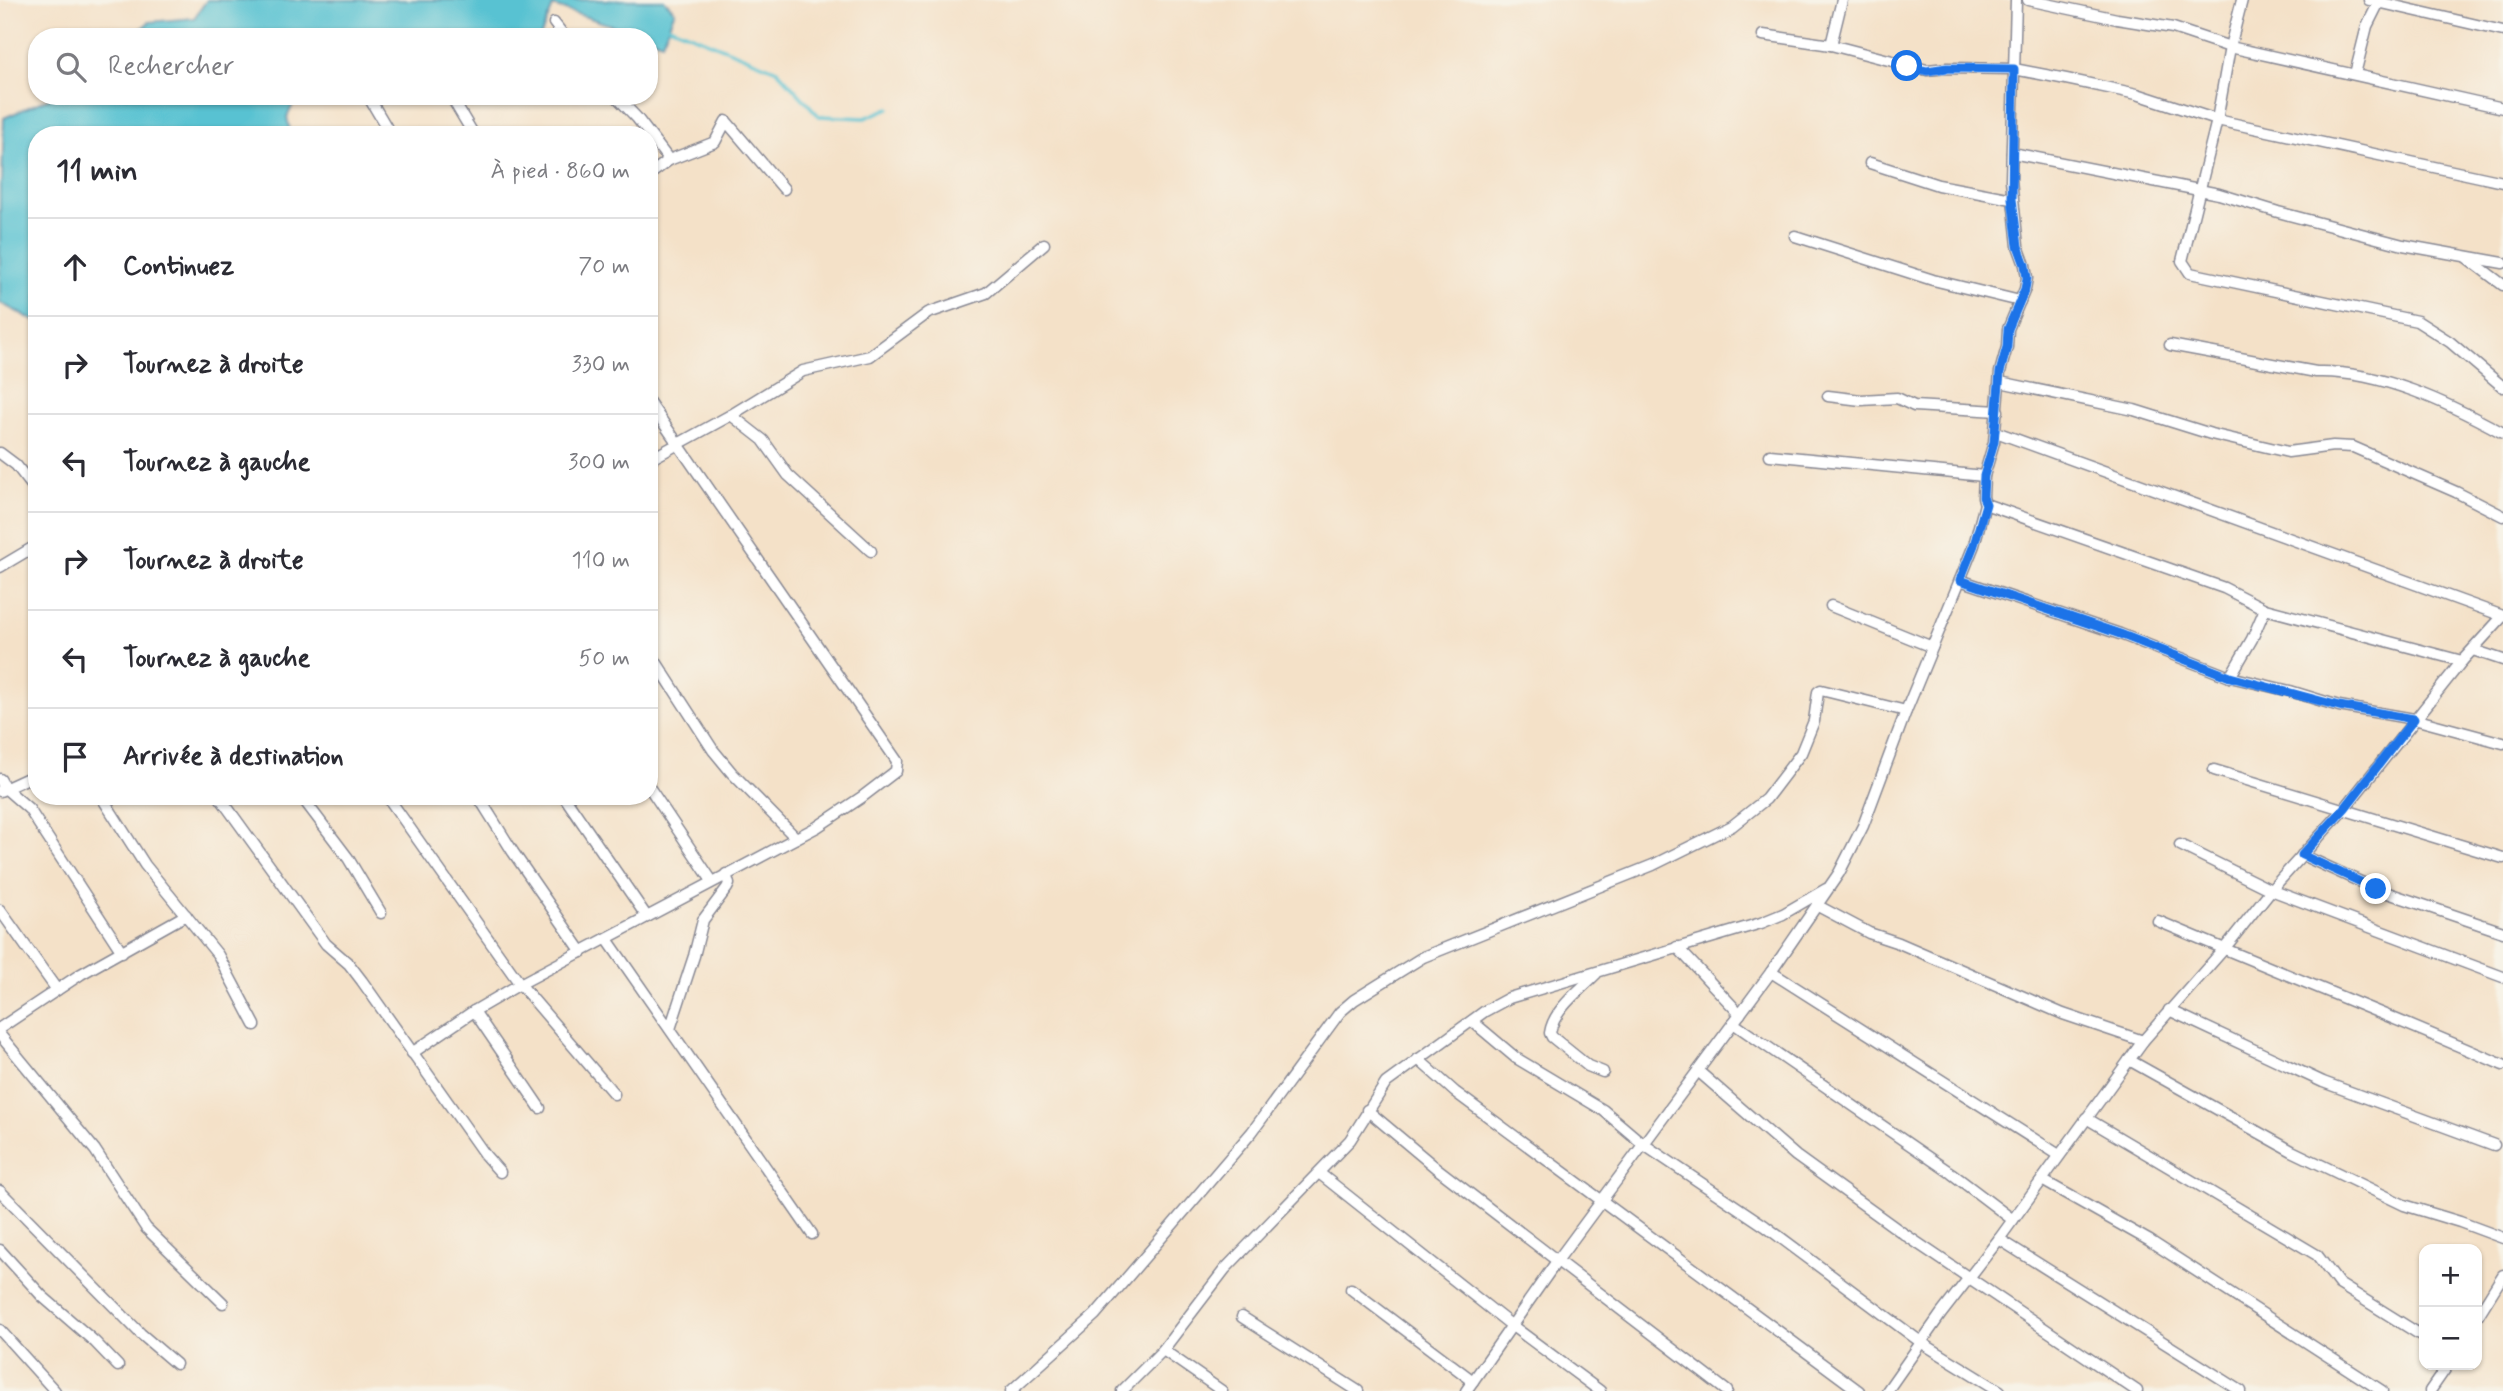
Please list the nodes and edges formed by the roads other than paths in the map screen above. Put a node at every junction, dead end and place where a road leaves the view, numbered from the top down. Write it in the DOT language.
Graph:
graph roads {
  1 [pos="1842,0"];
  2 [pos="2016,0"];
  3 [pos="2028,0"];
  4 [pos="2242,0"];
  5 [pos="2376,1"];
  6 [pos="554,23"];
  7 [pos="558,28"];
  8 [pos="2503,31"];
  9 [pos="1763,35"];
  10 [pos="1831,45"];
  11 [pos="2230,47"];
  12 [pos="2014,69"];
  13 [pos="2355,74"];
  14 [pos="373,105"];
  15 [pos="456,105"];
  16 [pos="624,105"];
  17 [pos="2503,108"];
  18 [pos="2217,120"];
  19 [pos="386,126"];
  20 [pos="469,126"];
  21 [pos="643,126"];
  22 [pos="658,146"];
  23 [pos="2012,153"];
  24 [pos="669,160"];
  25 [pos="1870,163"];
  26 [pos="658,168"];
  27 [pos="2503,182"];
  28 [pos="784,189"];
  29 [pos="2200,190"];
  30 [pos="2012,199"];
  31 [pos="1795,236"];
  32 [pos="1044,244"];
  33 [pos="2464,255"];
  34 [pos="2503,263"];
  35 [pos="2503,285"];
  36 [pos="2020,301"];
  37 [pos="2170,345"];
  38 [pos="2000,382"];
  39 [pos="2503,387"];
  40 [pos="1828,396"];
  41 [pos="1998,411"];
  42 [pos="658,415"];
  43 [pos="731,415"];
  44 [pos="1996,432"];
  45 [pos="2503,433"];
  46 [pos="678,444"];
  47 [pos="0,453"];
  48 [pos="658,455"];
  49 [pos="1770,455"];
  50 [pos="1984,476"];
  51 [pos="28,480"];
  52 [pos="1986,504"];
  53 [pos="2503,516"];
  54 [pos="871,551"];
  55 [pos="28,554"];
  56 [pos="0,567"];
  57 [pos="1960,580"];
  58 [pos="1831,606"];
  59 [pos="2265,609"];
  60 [pos="2503,616"];
  61 [pos="1932,647"];
  62 [pos="2473,650"];
  63 [pos="2503,660"];
  64 [pos="2462,661"];
  65 [pos="658,665"];
  66 [pos="2230,677"];
  67 [pos="1906,711"];
  68 [pos="2414,719"];
  69 [pos="2503,743"];
  70 [pos="2214,770"];
  71 [pos="28,777"];
  72 [pos="2,786"];
  73 [pos="658,800"];
  74 [pos="106,805"];
  75 [pos="225,805"];
  76 [pos="308,805"];
  77 [pos="393,805"];
  78 [pos="484,805"];
  79 [pos="570,805"];
  80 [pos="2345,808"];
  81 [pos="796,838"];
  82 [pos="2180,845"];
  83 [pos="2302,855"];
  84 [pos="2503,858"];
  85 [pos="726,874"];
  86 [pos="712,881"];
  87 [pos="1829,888"];
  88 [pos="2271,890"];
  89 [pos="1818,906"];
  90 [pos="0,910"];
  91 [pos="381,913"];
  92 [pos="186,915"];
  93 [pos="647,917"];
  94 [pos="2158,921"];
  95 [pos="2503,932"];
  96 [pos="607,939"];
  97 [pos="1677,947"];
  98 [pos="2224,949"];
  99 [pos="122,952"];
  100 [pos="582,952"];
  101 [pos="1598,972"];
  102 [pos="1771,972"];
  103 [pos="2503,977"];
  104 [pos="520,984"];
  105 [pos="57,990"];
  106 [pos="2169,1010"];
  107 [pos="474,1011"];
  108 [pos="1736,1019"];
  109 [pos="1472,1021"];
  110 [pos="255,1025"];
  111 [pos="0,1028"];
  112 [pos="670,1029"];
  113 [pos="0,1035"];
  114 [pos="2143,1041"];
  115 [pos="412,1053"];
  116 [pos="1418,1059"];
  117 [pos="2129,1060"];
  118 [pos="2503,1065"];
  119 [pos="1698,1071"];
  120 [pos="1603,1072"];
  121 [pos="614,1094"];
  122 [pos="540,1108"];
  123 [pos="1367,1110"];
  124 [pos="2087,1118"];
  125 [pos="1643,1144"];
  126 [pos="2494,1145"];
  127 [pos="2059,1155"];
  128 [pos="500,1172"];
  129 [pos="1319,1173"];
  130 [pos="2042,1180"];
  131 [pos="0,1191"];
  132 [pos="1601,1201"];
  133 [pos="2013,1220"];
  134 [pos="812,1234"];
  135 [pos="2503,1238"];
  136 [pos="1999,1239"];
  137 [pos="0,1250"];
  138 [pos="1557,1261"];
  139 [pos="2503,1275"];
  140 [pos="1970,1278"];
  141 [pos="1351,1289"];
  142 [pos="223,1303"];
  143 [pos="2482,1309"];
  144 [pos="1242,1317"];
  145 [pos="1511,1325"];
  146 [pos="0,1330"];
  147 [pos="2419,1334"];
  148 [pos="1922,1343"];
  149 [pos="1163,1350"];
  150 [pos="176,1364"];
  151 [pos="118,1366"];
  152 [pos="2445,1370"];
  153 [pos="1473,1381"];
  154 [pos="55,1391"];
  155 [pos="1011,1391"];
  156 [pos="1122,1391"];
  157 [pos="1222,1391"];
  158 [pos="1358,1391"];
  159 [pos="1466,1391"];
  160 [pos="1600,1391"];
  161 [pos="1727,1391"];
  162 [pos="1859,1391"];
  163 [pos="1888,1391"];
  164 [pos="2000,1391"];
  165 [pos="2137,1391"];
  166 [pos="2241,1391"];
  167 [pos="2382,1391"];
  168 [pos="2430,1391"];
  1 -- 10 [label="street"];
  2 -- 12 [label="street"];
  3 -- 11 [label="street"];
  4 -- 11 [label="street"];
  5 -- 8 [label="street"];
  5 -- 13 [label="street"];
  6 -- 7 [label="street"];
  9 -- 10 [label="street"];
  10 -- 12 [label="street"];
  11 -- 13 [label="street"];
  11 -- 18 [label="street"];
  12 -- 18 [label="street"];
  12 -- 23 [label="street"];
  13 -- 17 [label="street"];
  14 -- 19 [label="street"];
  15 -- 20 [label="street"];
  16 -- 21 [label="street"];
  18 -- 27 [label="street"];
  18 -- 29 [label="street"];
  22 -- 24 [label="street"];
  23 -- 29 [label="street"];
  23 -- 30 [label="street"];
  24 -- 26 [label="street"];
  24 -- 28 [label="street"];
  25 -- 30 [label="street"];
  29 -- 33 [label="street"];
  29 -- 39 [label="street"];
  30 -- 36 [label="street"];
  31 -- 36 [label="street"];
  32 -- 43 [label="street"];
  33 -- 34 [label="street"];
  33 -- 35 [label="street"];
  36 -- 38 [label="street"];
  37 -- 45 [label="street"];
  38 -- 41 [label="street"];
  38 -- 53 [label="street"];
  40 -- 41 [label="street"];
  41 -- 44 [label="street"];
  42 -- 46 [label="street"];
  43 -- 46 [label="street"];
  43 -- 54 [label="street"];
  44 -- 50 [label="street"];
  44 -- 60 [label="street"];
  46 -- 48 [label="street"];
  46 -- 81 [label="street"];
  47 -- 51 [label="street"];
  49 -- 50 [label="street"];
  50 -- 52 [label="street"];
  52 -- 57 [label="street"];
  52 -- 59 [label="street"];
  55 -- 56 [label="street"];
  57 -- 61 [label="street"];
  57 -- 66 [label="street"];
  58 -- 61 [label="street"];
  59 -- 64 [label="street"];
  59 -- 66 [label="street"];
  60 -- 62 [label="street"];
  61 -- 67 [label="street"];
  62 -- 63 [label="street"];
  62 -- 64 [label="street"];
  64 -- 68 [label="street"];
  65 -- 81 [label="street"];
  66 -- 68 [label="street"];
  67 -- 87 [label="street"];
  67 -- 155 [label="street"];
  68 -- 69 [label="street"];
  68 -- 80 [label="street"];
  70 -- 80 [label="street"];
  71 -- 72 [label="street"];
  72 -- 99 [label="street"];
  73 -- 86 [label="street"];
  74 -- 92 [label="street"];
  75 -- 115 [label="street"];
  76 -- 91 [label="street"];
  77 -- 104 [label="street"];
  78 -- 100 [label="street"];
  79 -- 93 [label="street"];
  80 -- 83 [label="street"];
  80 -- 84 [label="street"];
  81 -- 85 [label="street"];
  82 -- 88 [label="street"];
  83 -- 88 [label="street"];
  83 -- 95 [label="street"];
  85 -- 86 [label="street"];
  85 -- 112 [label="street"];
  86 -- 93 [label="street"];
  87 -- 89 [label="street"];
  87 -- 97 [label="street"];
  88 -- 98 [label="street"];
  88 -- 103 [label="street"];
  89 -- 102 [label="street"];
  89 -- 114 [label="street"];
  90 -- 105 [label="street"];
  92 -- 99 [label="street"];
  92 -- 110 [label="street"];
  93 -- 96 [label="street"];
  94 -- 98 [label="street"];
  96 -- 100 [label="street"];
  96 -- 112 [label="street"];
  97 -- 101 [label="street"];
  97 -- 108 [label="street"];
  98 -- 106 [label="street"];
  98 -- 118 [label="street"];
  99 -- 105 [label="street"];
  100 -- 104 [label="street"];
  101 -- 109 [label="street"];
  101 -- 120 [label="street"];
  102 -- 108 [label="street"];
  102 -- 127 [label="street"];
  104 -- 107 [label="street"];
  104 -- 121 [label="street"];
  105 -- 111 [label="street"];
  106 -- 114 [label="street"];
  106 -- 126 [label="street"];
  107 -- 115 [label="street"];
  107 -- 122 [label="street"];
  108 -- 119 [label="street"];
  108 -- 133 [label="street"];
  109 -- 116 [label="street"];
  109 -- 125 [label="street"];
  112 -- 134 [label="street"];
  113 -- 142 [label="street"];
  114 -- 117 [label="street"];
  115 -- 128 [label="street"];
  116 -- 123 [label="street"];
  116 -- 132 [label="street"];
  117 -- 124 [label="street"];
  117 -- 135 [label="street"];
  119 -- 125 [label="street"];
  119 -- 140 [label="street"];
  123 -- 129 [label="street"];
  123 -- 138 [label="street"];
  124 -- 127 [label="street"];
  124 -- 147 [label="street"];
  125 -- 132 [label="street"];
  125 -- 148 [label="street"];
  127 -- 130 [label="street"];
  129 -- 145 [label="street"];
  129 -- 149 [label="street"];
  130 -- 133 [label="street"];
  130 -- 167 [label="street"];
  131 -- 150 [label="street"];
  132 -- 138 [label="street"];
  132 -- 162 [label="street"];
  133 -- 136 [label="street"];
  136 -- 140 [label="street"];
  136 -- 166 [label="street"];
  137 -- 151 [label="street"];
  138 -- 145 [label="street"];
  138 -- 161 [label="street"];
  139 -- 143 [label="street"];
  140 -- 148 [label="street"];
  140 -- 165 [label="street"];
  141 -- 153 [label="street"];
  144 -- 158 [label="street"];
  145 -- 153 [label="street"];
  145 -- 160 [label="street"];
  146 -- 154 [label="street"];
  148 -- 163 [label="street"];
  148 -- 164 [label="street"];
  149 -- 156 [label="street"];
  149 -- 157 [label="street"];
  152 -- 168 [label="street"];
  153 -- 159 [label="street"];
}
